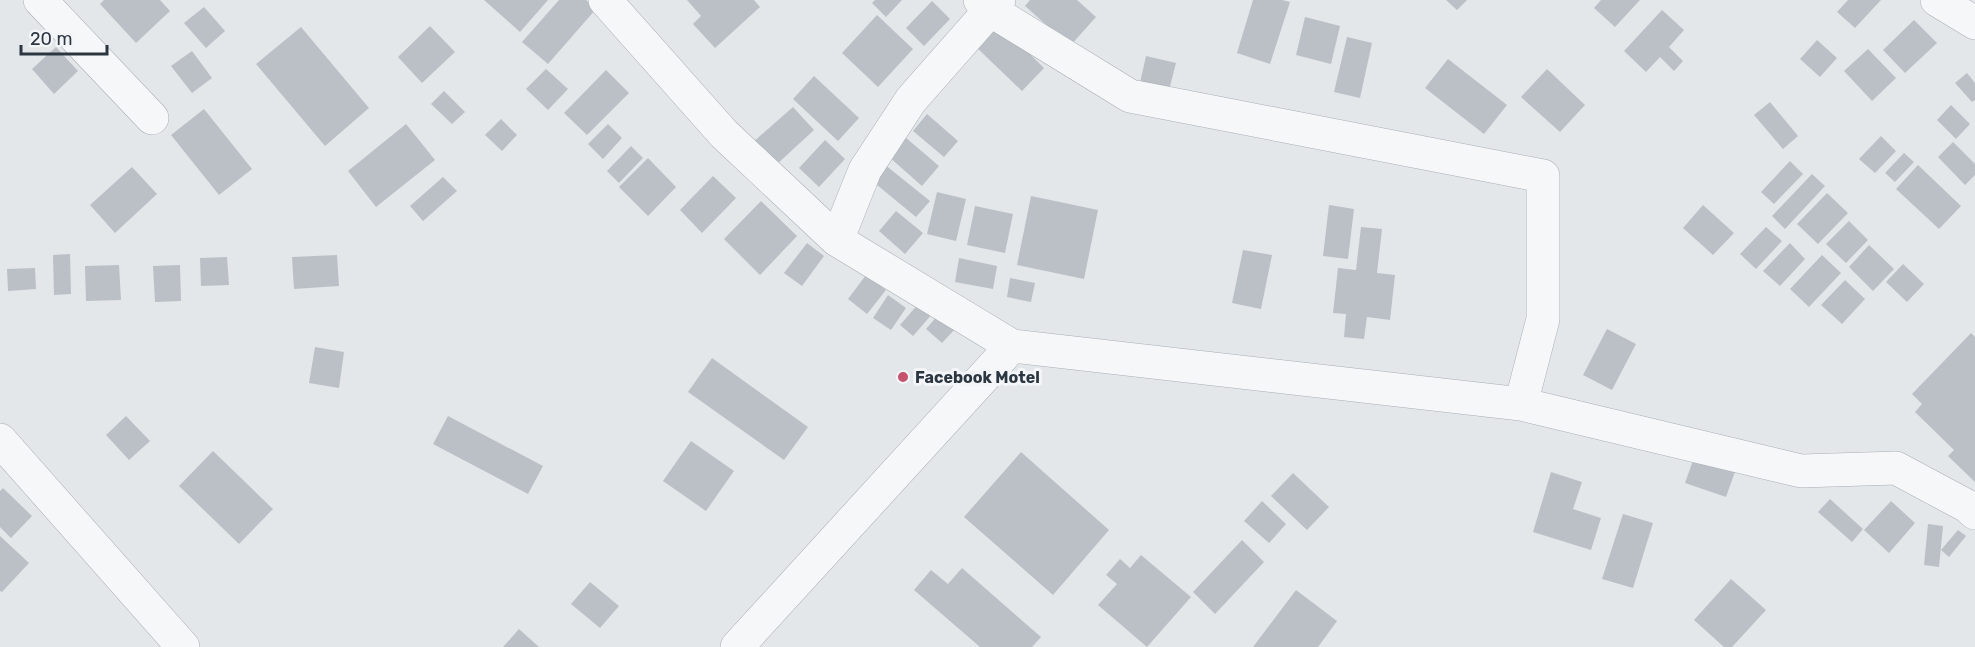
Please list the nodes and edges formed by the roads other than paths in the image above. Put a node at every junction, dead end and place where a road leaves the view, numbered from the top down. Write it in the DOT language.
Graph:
graph roads {
  1 [pos="40,0"];
  2 [pos="605,0"];
  3 [pos="1937,0"];
  4 [pos="989,3"];
  5 [pos="1975,22"];
  6 [pos="152,118"];
  7 [pos="837,240"];
  8 [pos="1012,346"];
  9 [pos="1521,404"];
  10 [pos="0,440"];
  11 [pos="1975,513"];
  12 [pos="183,647"];
  13 [pos="737,647"];
  1 -- 6 [label="street"];
  2 -- 7 [label="street"];
  3 -- 5 [label="street"];
  4 -- 7 [label="street"];
  4 -- 9 [label="street"];
  7 -- 8 [label="street"];
  8 -- 9 [label="street"];
  8 -- 13 [label="street"];
  9 -- 11 [label="street"];
  10 -- 12 [label="street"];
}
